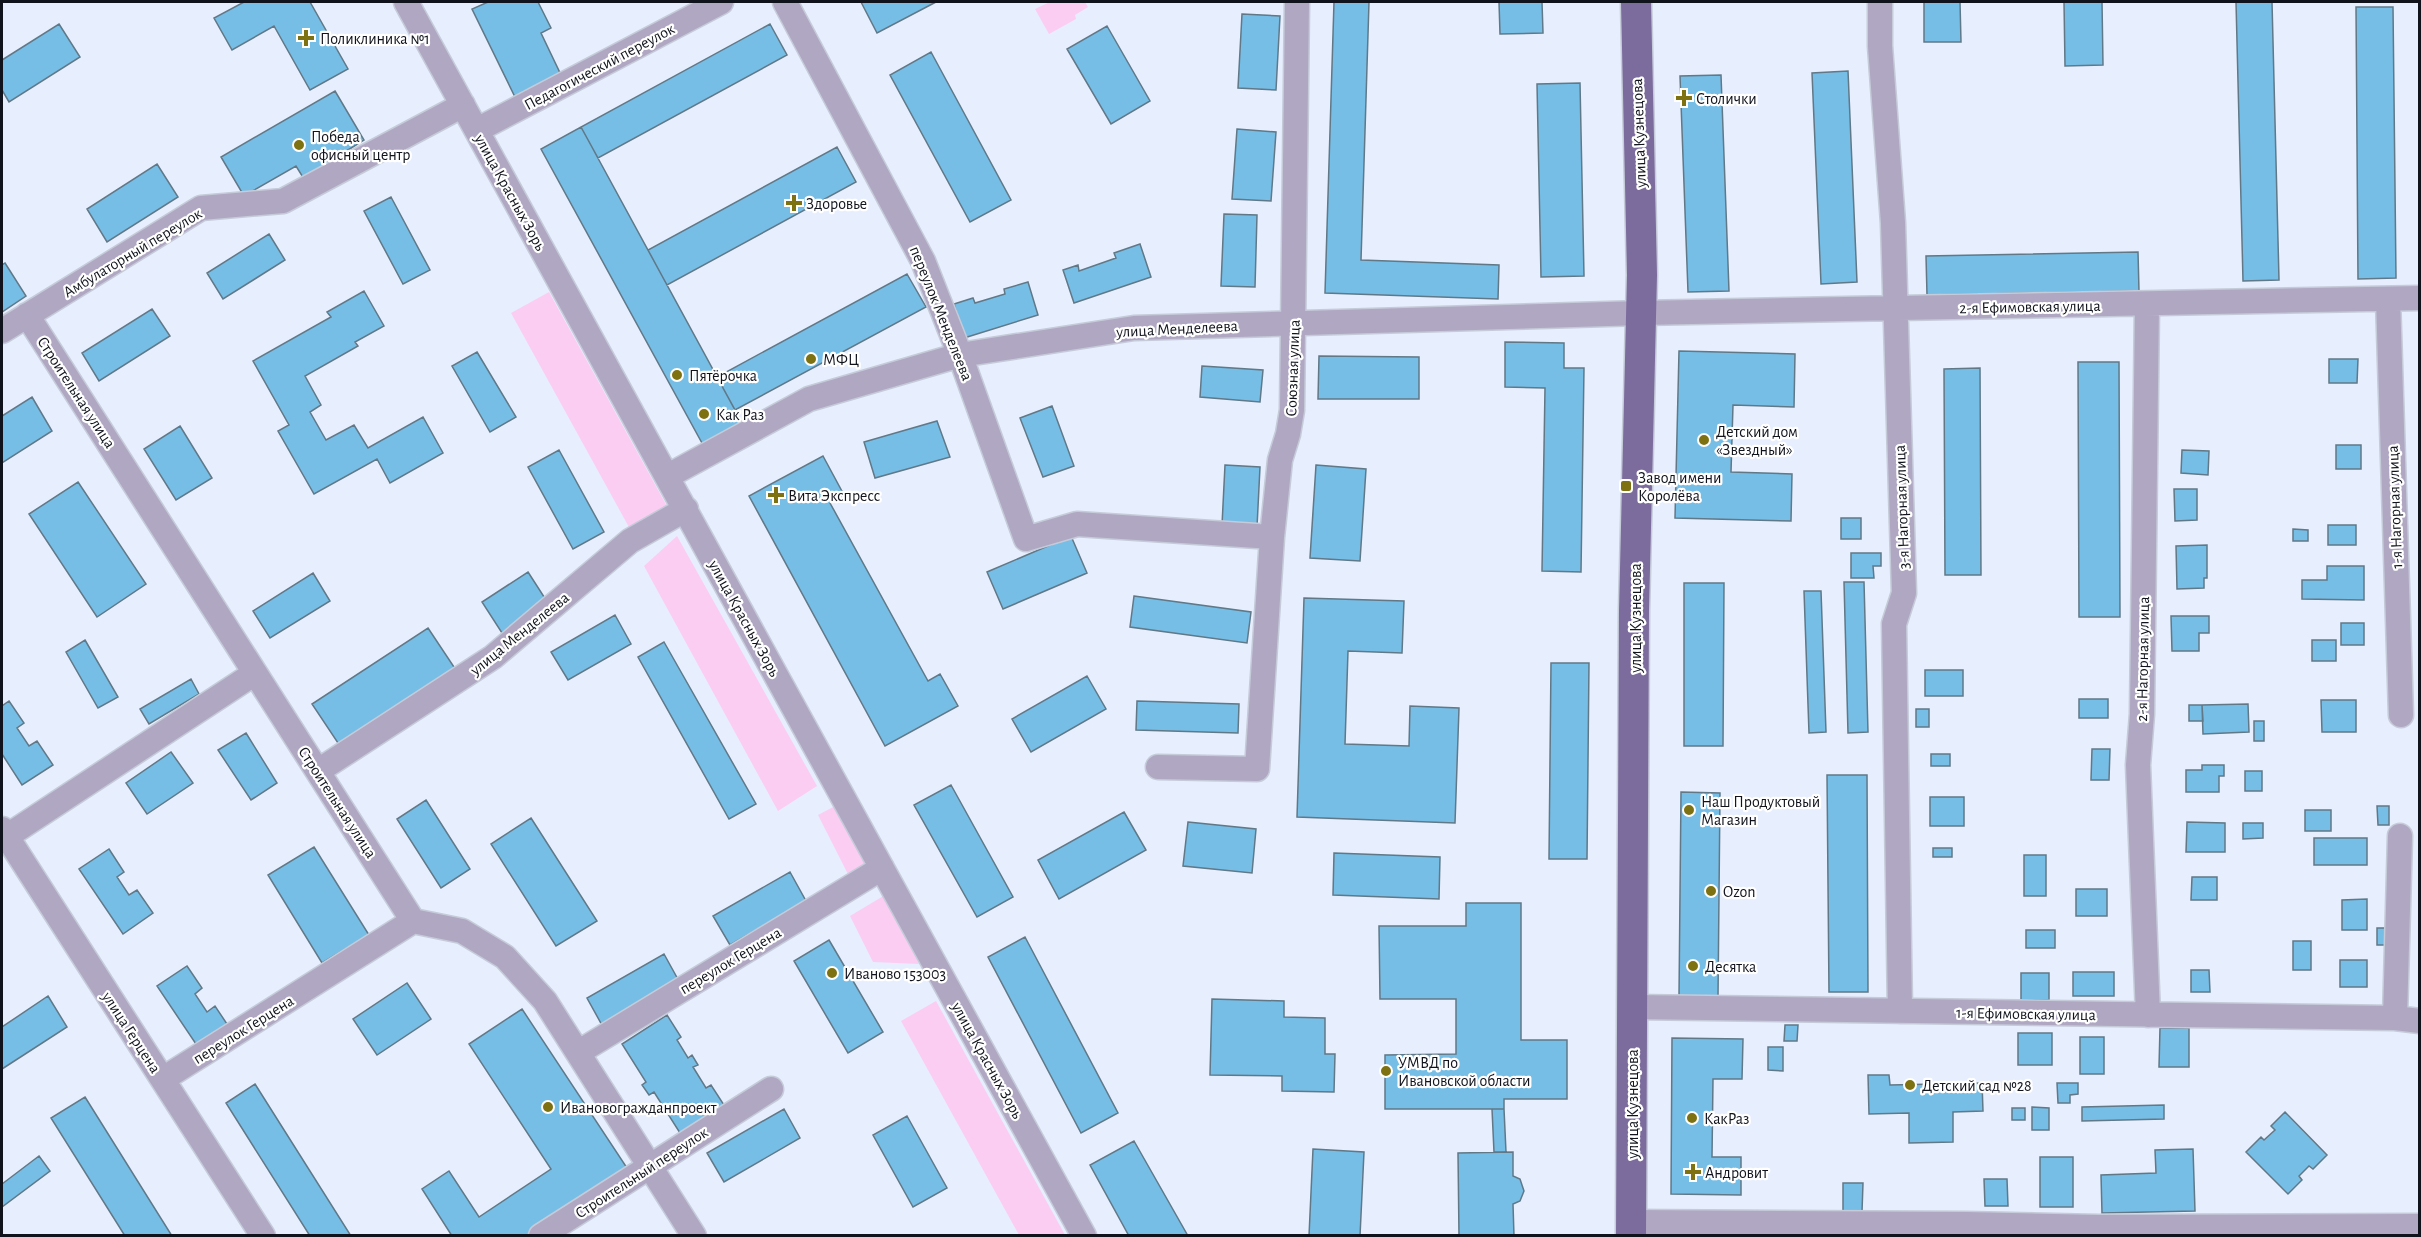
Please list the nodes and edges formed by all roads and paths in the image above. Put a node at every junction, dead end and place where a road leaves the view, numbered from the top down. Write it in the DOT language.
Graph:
graph roads {
  1 [pos="406,2"];
  2 [pos="721,2"];
  3 [pos="785,2"];
  4 [pos="1297,2"];
  5 [pos="1636,2"];
  6 [pos="1880,2"];
  7 [pos="464,105"];
  8 [pos="477,130"];
  9 [pos="2420,298"];
  10 [pos="2388,299"];
  11 [pos="2147,304"];
  12 [pos="1894,309"];
  13 [pos="1641,313"];
  14 [pos="27,315"];
  15 [pos="1294,322"];
  16 [pos="2,331"];
  17 [pos="960,354"];
  18 [pos="668,476"];
  19 [pos="686,509"];
  20 [pos="1272,537"];
  21 [pos="255,673"];
  22 [pos="2401,715"];
  23 [pos="1158,767"];
  24 [pos="318,771"];
  25 [pos="4,833"];
  26 [pos="2400,836"];
  27 [pos="882,868"];
  28 [pos="414,921"];
  29 [pos="1633,1007"];
  30 [pos="1900,1011"];
  31 [pos="2148,1015"];
  32 [pos="2395,1018"];
  33 [pos="2420,1021"];
  34 [pos="579,1052"];
  35 [pos="163,1079"];
  36 [pos="771,1089"];
  37 [pos="651,1166"];
  38 [pos="2420,1226"];
  39 [pos="1631,1229"];
  40 [pos="263,1236"];
  41 [pos="542,1236"];
  42 [pos="694,1236"];
  43 [pos="1084,1236"];
  1 -- 7 [label="street, улица Красных Зорь"];
  2 -- 8 [label="street, Педагогический переулок"];
  3 -- 17 [label="street, переулок Менделеева"];
  4 -- 15 [label="street, Союзная улица"];
  5 -- 13 [label="main road, улица Кузнецова"];
  6 -- 12 [label="street, 3-я Нагорная улица"];
  7 -- 8 [label="street, улица Красных Зорь"];
  7 -- 14 [label="street, Амбулаторный переулок"];
  8 -- 18 [label="street, улица Красных Зорь"];
  9 -- 10 [label="street, 2-я Ефимовская улица"];
  10 -- 11 [label="street, 2-я Ефимовская улица"];
  10 -- 22 [label="street, 1-я Нагорная улица"];
  11 -- 12 [label="street, 2-я Ефимовская улица"];
  11 -- 31 [label="street, 2-я Нагорная улица"];
  12 -- 13 [label="street, 2-я Ефимовская улица"];
  12 -- 30 [label="street, 3-я Нагорная улица"];
  13 -- 15 [label="street, улица Менделеева"];
  13 -- 29 [label="main road, улица Кузнецова"];
  14 -- 16 [label="street, Амбулаторный переулок"];
  14 -- 21 [label="street, Строительная улица"];
  15 -- 17 [label="street, улица Менделеева"];
  15 -- 20 [label="street, Союзная улица"];
  17 -- 18 [label="street, улица Менделеева"];
  17 -- 20 [label="street, переулок Менделеева"];
  18 -- 19 [label="street, улица Красных Зорь"];
  19 -- 24 [label="street, улица Менделеева"];
  19 -- 27 [label="street, улица Красных Зорь"];
  20 -- 23 [label="street, Союзная улица"];
  21 -- 24 [label="street, Строительная улица"];
  21 -- 25 [label="street"];
  24 -- 28 [label="street, Строительная улица"];
  25 -- 35 [label="street, улица Герцена"];
  26 -- 32 [label="street"];
  27 -- 34 [label="street, переулок Герцена"];
  27 -- 43 [label="street, улица Красных Зорь"];
  28 -- 34 [label="street"];
  28 -- 35 [label="street, переулок Герцена"];
  29 -- 30 [label="street, 1-я Ефимовская улица"];
  29 -- 39 [label="main road, улица Кузнецова"];
  30 -- 31 [label="street, 1-я Ефимовская улица"];
  31 -- 32 [label="street, 1-я Ефимовская улица"];
  32 -- 33 [label="street, 1-я Ефимовская улица"];
  34 -- 37 [label="street"];
  35 -- 40 [label="street, улица Герцена"];
  36 -- 37 [label="street, Строительный переулок"];
  37 -- 41 [label="street, Строительный переулок"];
  37 -- 42 [label="street"];
  38 -- 39 [label="street"];
}
